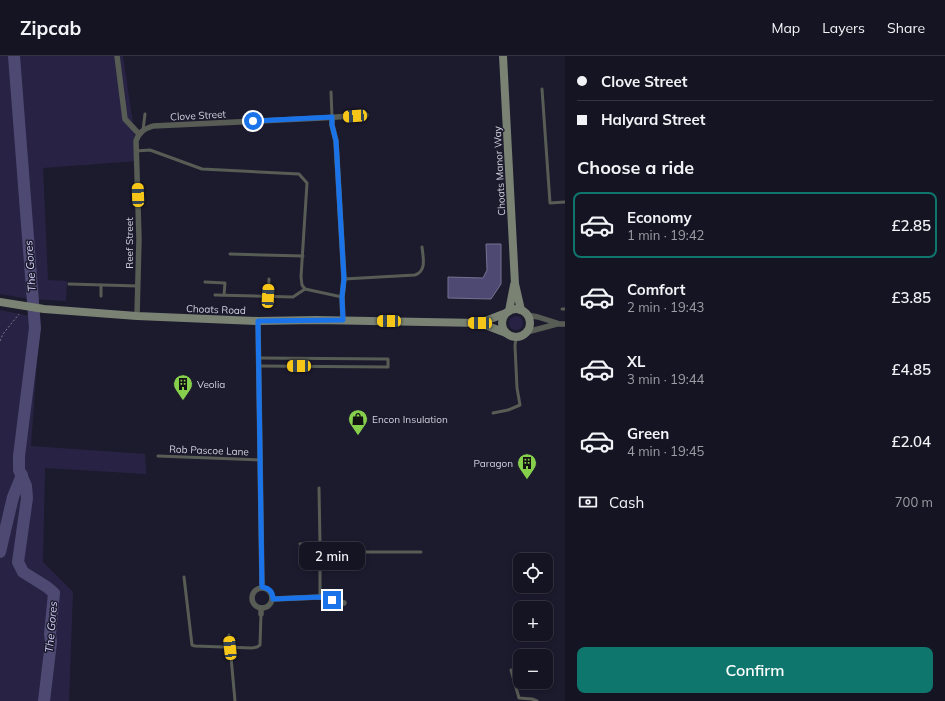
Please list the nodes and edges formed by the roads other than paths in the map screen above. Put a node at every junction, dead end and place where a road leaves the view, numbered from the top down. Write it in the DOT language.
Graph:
graph roads {
  1 [pos="117,56"];
  2 [pos="503,56"];
  3 [pos="542,89"];
  4 [pos="331,92"];
  5 [pos="145,114"];
  6 [pos="366,115"];
  7 [pos="332,117"];
  8 [pos="141,132"];
  9 [pos="136,151"];
  10 [pos="565,202"];
  11 [pos="422,247"];
  12 [pos="230,254"];
  13 [pos="303,256"];
  14 [pos="269,278"];
  15 [pos="344,279"];
  16 [pos="205,282"];
  17 [pos="69,284"];
  18 [pos="515,284"];
  19 [pos="101,285"];
  20 [pos="138,286"];
  21 [pos="305,289"];
  22 [pos="215,295"];
  23 [pos="224,295"];
  24 [pos="101,296"];
  25 [pos="268,296"];
  26 [pos="342,297"];
  27 [pos="0,302"];
  28 [pos="508,312"];
  29 [pos="524,313"];
  30 [pos="137,316"];
  31 [pos="343,320"];
  32 [pos="258,321"];
  33 [pos="480,323"];
  34 [pos="557,324"];
  35 [pos="565,324"];
  36 [pos="527,332"];
  37 [pos="506,333"];
  38 [pos="516,337"];
  39 [pos="259,358"];
  40 [pos="259,366"];
  41 [pos="493,413"];
  42 [pos="158,456"];
  43 [pos="261,460"];
  44 [pos="319,488"];
  45 [pos="320,543"];
  46 [pos="300,544"];
  47 [pos="320,552"];
  48 [pos="421,552"];
  49 [pos="184,577"];
  50 [pos="262,587"];
  51 [pos="320,597"];
  52 [pos="273,599"];
  53 [pos="344,604"];
  54 [pos="262,611"];
  55 [pos="229,635"];
  56 [pos="230,648"];
  57 [pos="511,670"];
  58 [pos="235,701"];
  59 [pos="537,701"];
  1 -- 8 [label="street"];
  2 -- 18 [label="street, Choats Manor Way"];
  3 -- 10 [label="lane"];
  4 -- 7 [label="lane"];
  5 -- 8 [label="lane"];
  6 -- 7 [label="street, Clove Street"];
  7 -- 8 [label="street, Clove Street"];
  7 -- 15 [label="street"];
  8 -- 9 [label="street, Reef Street"];
  9 -- 13 [label="lane"];
  9 -- 20 [label="street, Reef Street"];
  11 -- 15 [label="lane"];
  12 -- 13 [label="lane"];
  13 -- 21 [label="lane"];
  14 -- 25 [label="lane"];
  15 -- 26 [label="street"];
  16 -- 23 [label="lane"];
  17 -- 19 [label="lane"];
  18 -- 28 [label="street, Choats Manor Way"];
  18 -- 29 [label="street, Choats Manor Way"];
  19 -- 20 [label="lane"];
  19 -- 24 [label="lane"];
  20 -- 30 [label="street, Reef Street"];
  21 -- 25 [label="lane"];
  21 -- 26 [label="lane"];
  22 -- 23 [label="lane"];
  23 -- 25 [label="lane"];
  26 -- 31 [label="street"];
  27 -- 30 [label="street, Choats Road"];
  28 -- 29 [label="street"];
  28 -- 33 [label="street, Choats Road"];
  28 -- 37 [label="street"];
  29 -- 34 [label="street"];
  29 -- 36 [label="street"];
  30 -- 32 [label="street, Choats Road"];
  31 -- 32 [label="street, Choats Road"];
  31 -- 33 [label="street, Choats Road"];
  32 -- 39 [label="street"];
  33 -- 37 [label="street, Choats Road"];
  34 -- 35 [label="street"];
  34 -- 36 [label="street"];
  36 -- 38 [label="street"];
  37 -- 38 [label="street"];
  38 -- 41 [label="lane"];
  39 -- 40 [label="street"];
  39 -- 40 [label="lane"];
  40 -- 43 [label="street"];
  42 -- 43 [label="lane, Rob Pascoe Lane"];
  43 -- 50 [label="street"];
  44 -- 45 [label="lane"];
  45 -- 46 [label="lane"];
  45 -- 47 [label="lane"];
  47 -- 48 [label="lane"];
  47 -- 51 [label="lane"];
  49 -- 56 [label="lane"];
  50 -- 52 [label="street"];
  50 -- 54 [label="street"];
  51 -- 52 [label="street"];
  51 -- 53 [label="street"];
  52 -- 54 [label="street"];
  54 -- 56 [label="lane"];
  55 -- 56 [label="lane"];
  56 -- 58 [label="lane"];
  57 -- 59 [label="lane"];
}
